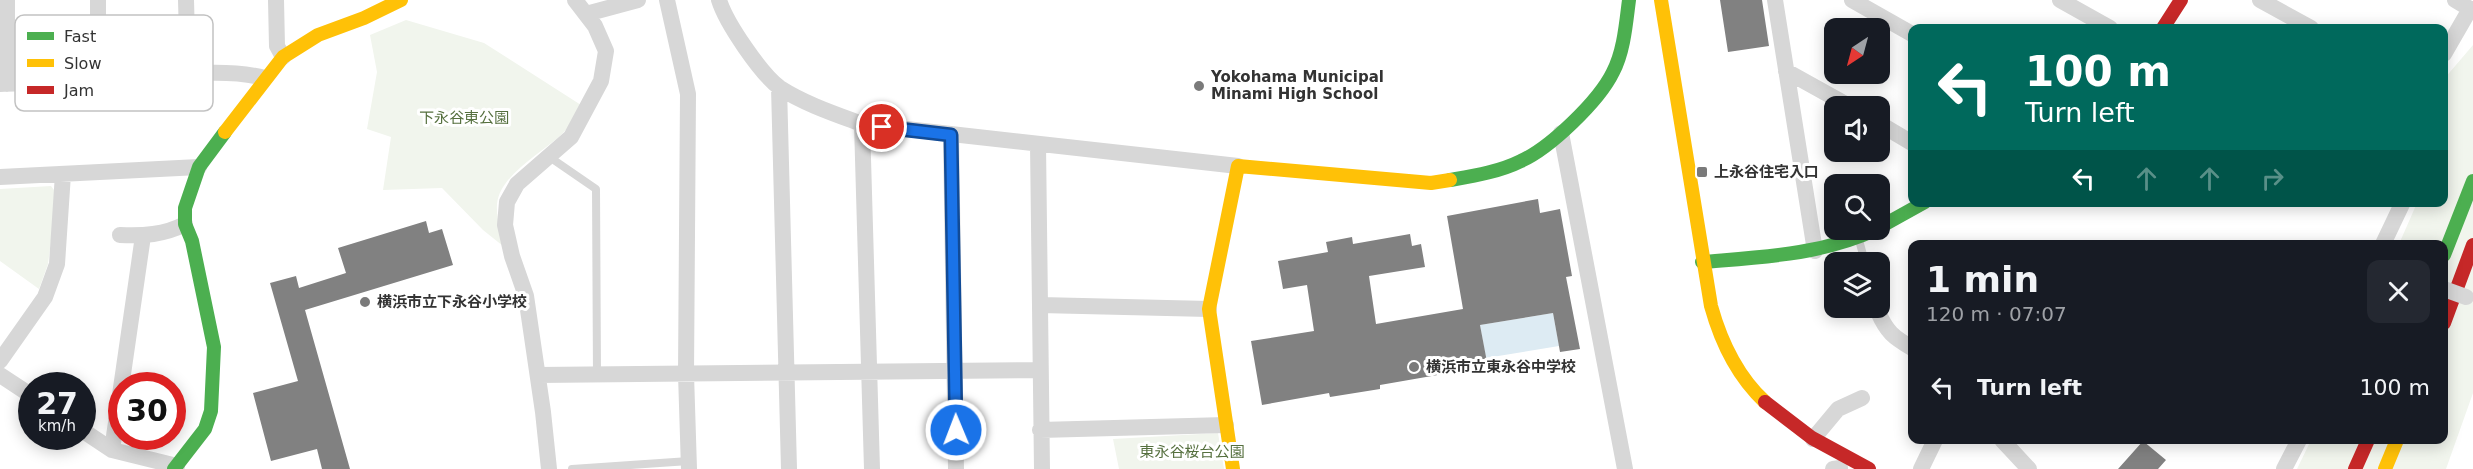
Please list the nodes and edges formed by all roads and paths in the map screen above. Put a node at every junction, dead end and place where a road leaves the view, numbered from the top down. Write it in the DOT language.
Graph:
graph roads {
  1 [pos="8,0"];
  2 [pos="186,0"];
  3 [pos="276,0"];
  4 [pos="364,0"];
  5 [pos="401,0"];
  6 [pos="575,0"];
  7 [pos="638,0"];
  8 [pos="667,0"];
  9 [pos="719,0"];
  10 [pos="1629,0"];
  11 [pos="1661,0"];
  12 [pos="1775,0"];
  13 [pos="1852,0"];
  14 [pos="2060,0"];
  15 [pos="2181,0"];
  16 [pos="2260,0"];
  17 [pos="2455,0"];
  18 [pos="2471,9"];
  19 [pos="586,14"];
  20 [pos="186,15"];
  21 [pos="364,18"];
  22 [pos="2103,24"];
  23 [pos="2166,24"];
  24 [pos="2304,24"];
  25 [pos="1908,32"];
  26 [pos="2448,47"];
  27 [pos="283,57"];
  28 [pos="1786,70"];
  29 [pos="213,74"];
  30 [pos="265,78"];
  31 [pos="4,84"];
  32 [pos="779,87"];
  33 [pos="1832,96"];
  34 [pos="862,124"];
  35 [pos="1890,130"];
  36 [pos="1561,133"];
  37 [pos="951,135"];
  38 [pos="1908,140"];
  39 [pos="1038,144"];
  40 [pos="548,156"];
  41 [pos="1238,166"];
  42 [pos="199,167"];
  43 [pos="63,174"];
  44 [pos="0,177"];
  45 [pos="2473,181"];
  46 [pos="1916,207"];
  47 [pos="2401,207"];
  48 [pos="1890,221"];
  49 [pos="185,224"];
  50 [pos="120,235"];
  51 [pos="143,236"];
  52 [pos="1853,240"];
  53 [pos="2385,240"];
  54 [pos="2448,245"];
  55 [pos="2473,245"];
  56 [pos="1815,252"];
  57 [pos="1702,262"];
  58 [pos="2448,291"];
  59 [pos="2469,299"];
  60 [pos="1040,305"];
  61 [pos="1209,309"];
  62 [pos="2448,312"];
  63 [pos="1881,318"];
  64 [pos="1908,346"];
  65 [pos="0,361"];
  66 [pos="1040,370"];
  67 [pos="955,371"];
  68 [pos="123,372"];
  69 [pos="869,372"];
  70 [pos="787,373"];
  71 [pos="686,374"];
  72 [pos="0,375"];
  73 [pos="538,375"];
  74 [pos="597,375"];
  75 [pos="18,387"];
  76 [pos="1862,398"];
  77 [pos="1226,425"];
  78 [pos="1040,430"];
  79 [pos="1813,439"];
  80 [pos="1933,444"];
  81 [pos="2006,444"];
  82 [pos="2297,444"];
  83 [pos="2366,444"];
  84 [pos="2395,444"];
  85 [pos="112,450"];
  86 [pos="689,465"];
  87 [pos="1838,465"];
  88 [pos="175,467"];
  89 [pos="549,469"];
  90 [pos="572,469"];
  91 [pos="789,469"];
  92 [pos="872,469"];
  93 [pos="956,469"];
  94 [pos="1042,469"];
  95 [pos="1233,469"];
  96 [pos="1625,469"];
  97 [pos="1869,469"];
  98 [pos="1921,469"];
  99 [pos="2029,469"];
  100 [pos="2284,469"];
  101 [pos="2355,469"];
  102 [pos="2385,469"];
  1 -- 31 [label="street"];
  2 -- 20 [label="street"];
  3 -- 27 [label="street"];
  4 -- 21 [label="street"];
  5 -- 21 [label="main road"];
  6 -- 19 [label="street"];
  7 -- 19 [label="street"];
  8 -- 71 [label="street"];
  9 -- 32 [label="street"];
  10 -- 36 [label="main road"];
  11 -- 57 [label="main road"];
  12 -- 28 [label="street"];
  13 -- 25 [label="street"];
  14 -- 22 [label="street"];
  15 -- 23 [label="main road"];
  16 -- 24 [label="street"];
  17 -- 18 [label="street"];
  18 -- 26 [label="street"];
  19 -- 40 [label="street"];
  21 -- 27 [label="main road"];
  27 -- 30 [label="main road"];
  28 -- 33 [label="street"];
  28 -- 56 [label="street"];
  29 -- 30 [label="street"];
  30 -- 42 [label="main road"];
  32 -- 34 [label="street"];
  32 -- 70 [label="street"];
  34 -- 37 [label="street"];
  34 -- 69 [label="street"];
  35 -- 38 [label="street"];
  36 -- 41 [label="main road"];
  36 -- 96 [label="street"];
  37 -- 39 [label="street"];
  37 -- 67 [label="street"];
  39 -- 41 [label="street"];
  39 -- 60 [label="street"];
  40 -- 73 [label="street"];
  40 -- 74 [label="lane"];
  41 -- 61 [label="main road"];
  42 -- 43 [label="street"];
  42 -- 49 [label="main road"];
  43 -- 44 [label="street"];
  43 -- 65 [label="street"];
  45 -- 54 [label="main road"];
  46 -- 48 [label="main road"];
  47 -- 53 [label="street"];
  49 -- 51 [label="street"];
  49 -- 88 [label="main road"];
  50 -- 51 [label="street"];
  51 -- 68 [label="street"];
  52 -- 56 [label="main road"];
  55 -- 62 [label="main road"];
  56 -- 57 [label="main road"];
  57 -- 79 [label="main road"];
  58 -- 59 [label="street, bridge"];
  60 -- 61 [label="street"];
  60 -- 66 [label="street"];
  61 -- 77 [label="main road"];
  63 -- 64 [label="street"];
  66 -- 67 [label="street"];
  66 -- 78 [label="street"];
  67 -- 69 [label="street"];
  67 -- 93 [label="street"];
  69 -- 70 [label="street"];
  69 -- 92 [label="street"];
  70 -- 71 [label="street"];
  70 -- 91 [label="street"];
  71 -- 74 [label="street"];
  71 -- 86 [label="street"];
  72 -- 75 [label="street"];
  73 -- 74 [label="street"];
  73 -- 89 [label="street"];
  76 -- 79 [label="street"];
  77 -- 78 [label="street"];
  77 -- 95 [label="main road"];
  78 -- 94 [label="street"];
  79 -- 87 [label="main road"];
  80 -- 98 [label="street"];
  81 -- 99 [label="street"];
  82 -- 100 [label="street"];
  83 -- 101 [label="main road"];
  84 -- 102 [label="main road"];
  85 -- 88 [label="street"];
  86 -- 90 [label="lane"];
  87 -- 97 [label="main road"];
}
